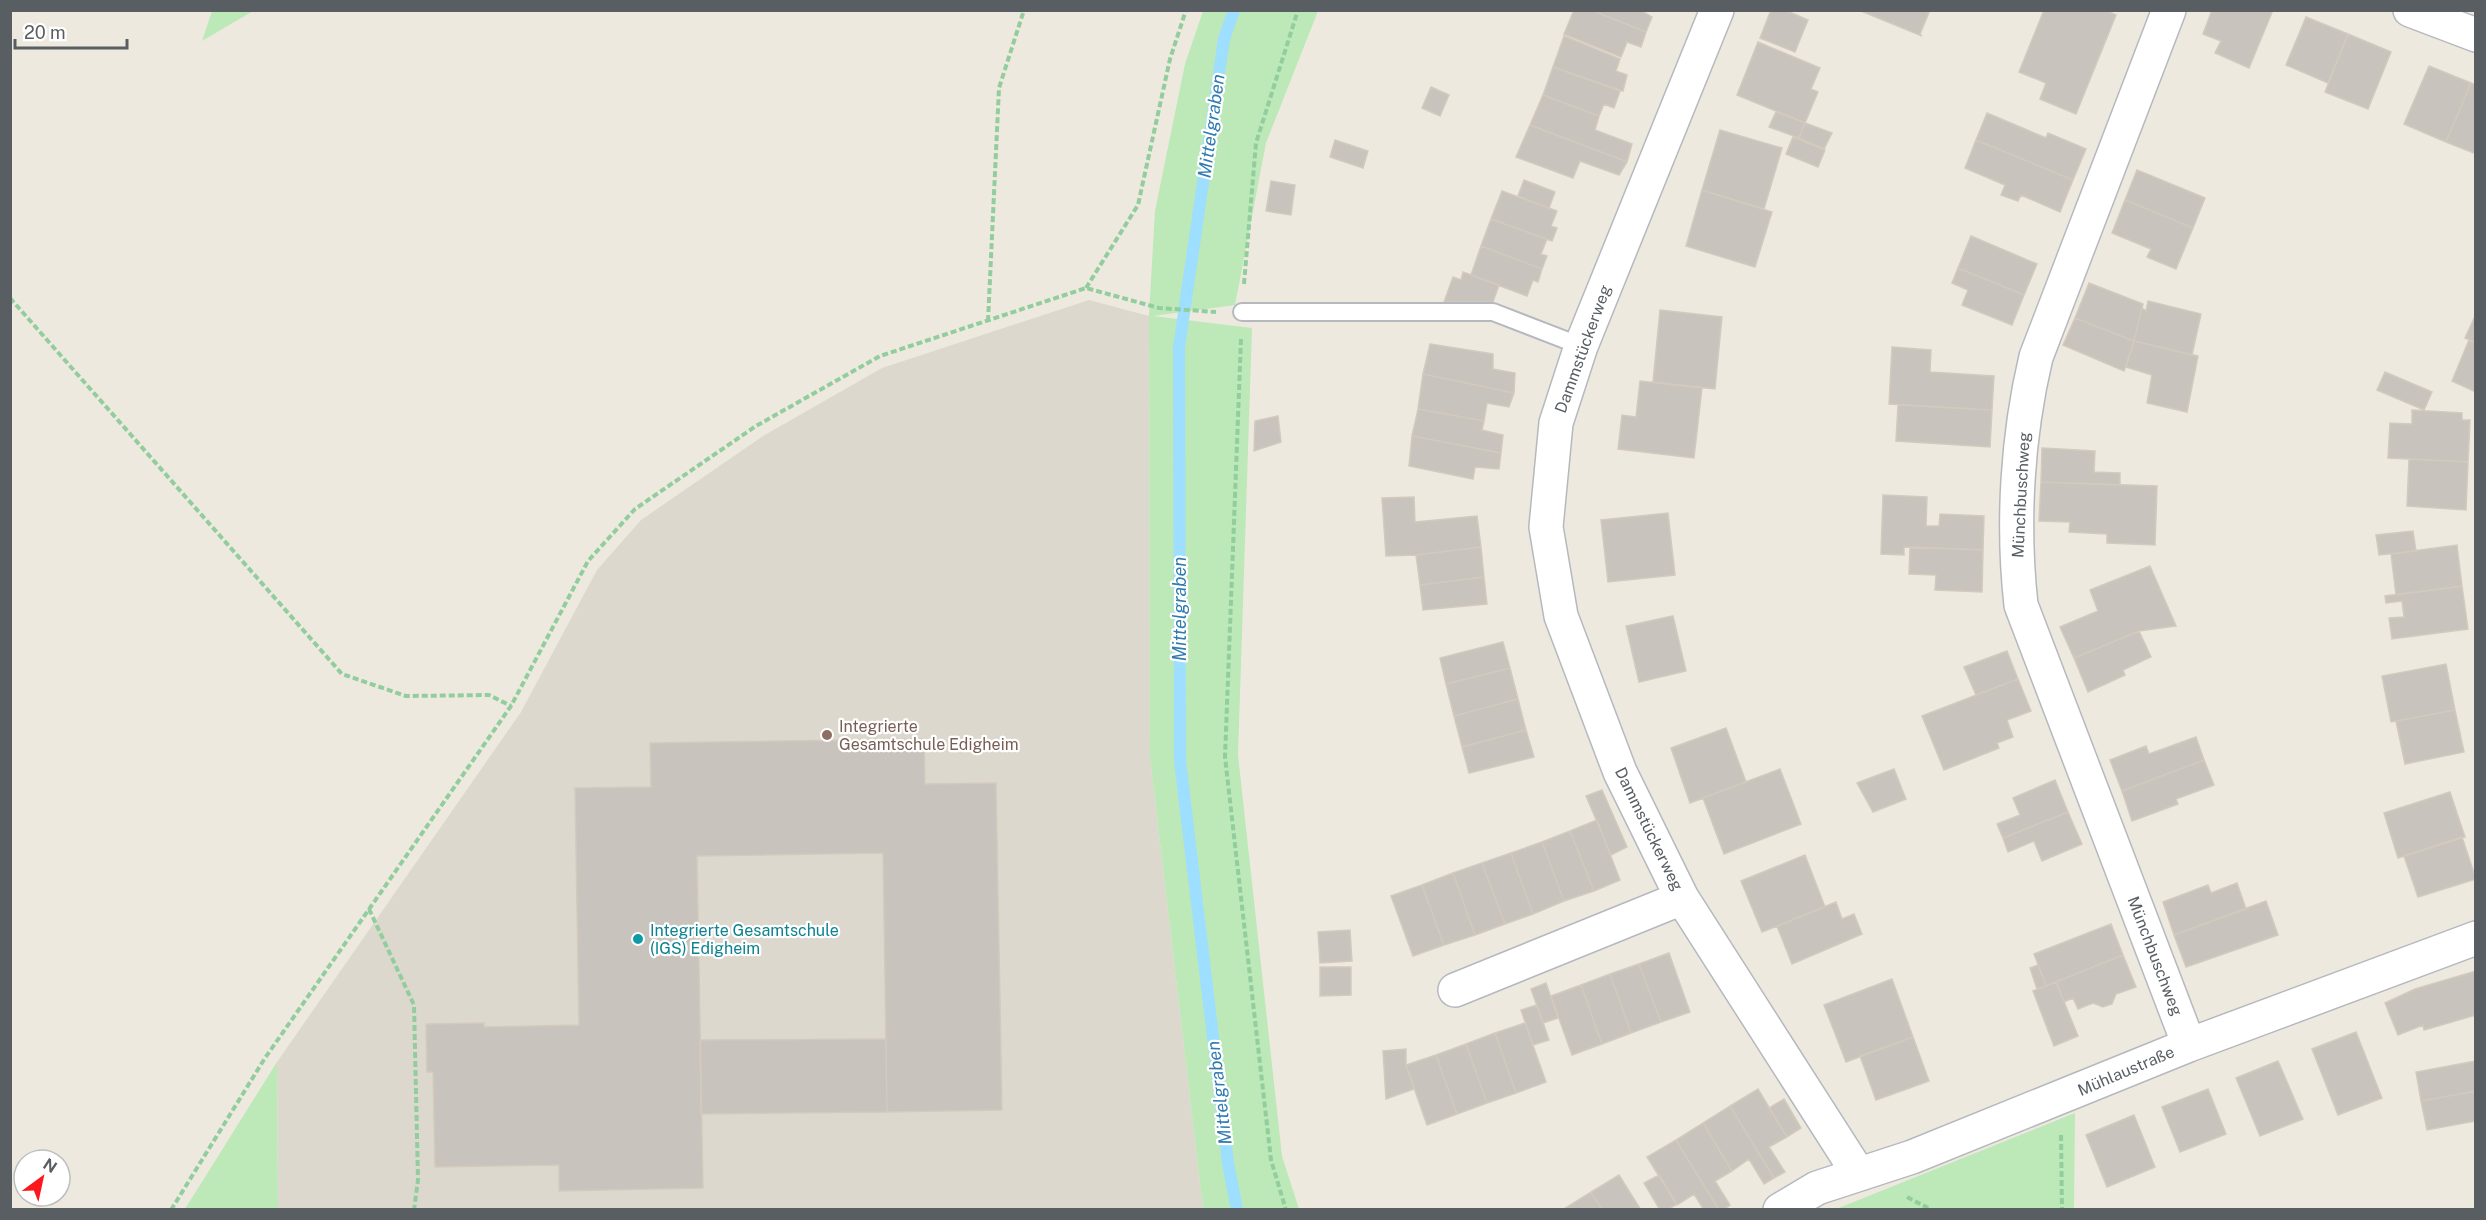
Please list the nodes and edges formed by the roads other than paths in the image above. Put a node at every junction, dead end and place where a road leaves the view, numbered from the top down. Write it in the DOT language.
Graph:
graph roads {
  1 [pos="1718,10"];
  2 [pos="2169,10"];
  3 [pos="2410,10"];
  4 [pos="2475,35"];
  5 [pos="1242,312"];
  6 [pos="1581,346"];
  7 [pos="1682,897"];
  8 [pos="2475,938"];
  9 [pos="1455,990"];
  10 [pos="2189,1045"];
  11 [pos="1858,1173"];
  12 [pos="1780,1209"];
  1 -- 6 [label="street, Dammstückerweg"];
  2 -- 10 [label="street, Münchbuschweg"];
  3 -- 4 [label="street"];
  5 -- 6 [label="lane"];
  6 -- 7 [label="street, Dammstückerweg"];
  7 -- 9 [label="street, Dammstückerweg"];
  7 -- 11 [label="street, Dammstückerweg"];
  8 -- 10 [label="street, Mühlaustraße"];
  10 -- 11 [label="street, Mühlaustraße"];
  11 -- 12 [label="street, Mühlaustraße"];
}
